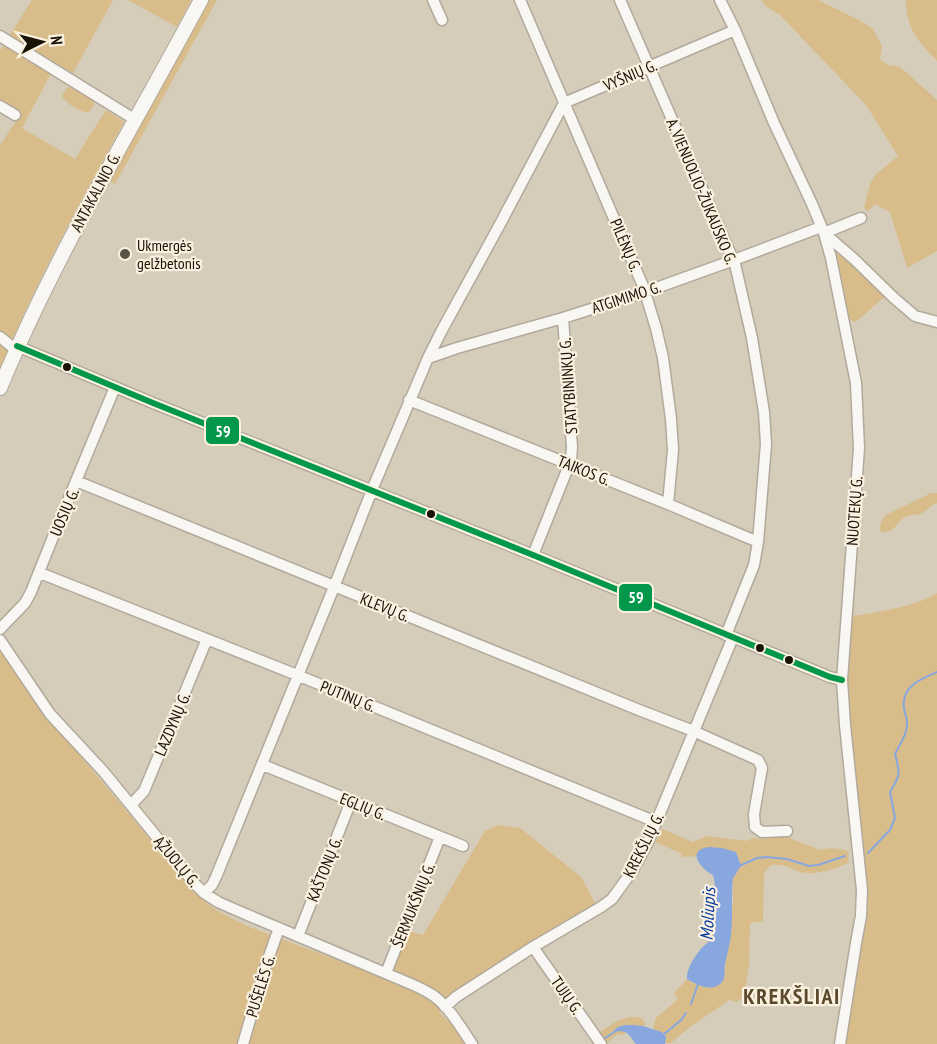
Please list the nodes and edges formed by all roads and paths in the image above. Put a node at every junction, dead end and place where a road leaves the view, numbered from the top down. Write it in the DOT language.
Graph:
graph roads {
  1 [pos="201,0"];
  2 [pos="433,0"];
  3 [pos="520,0"];
  4 [pos="620,0"];
  5 [pos="720,0"];
  6 [pos="442,20"];
  7 [pos="735,30"];
  8 [pos="0,36"];
  9 [pos="649,67"];
  10 [pos="564,103"];
  11 [pos="0,106"];
  12 [pos="15,115"];
  13 [pos="134,118"];
  14 [pos="861,218"];
  15 [pos="823,230"];
  16 [pos="734,260"];
  17 [pos="645,292"];
  18 [pos="563,318"];
  19 [pos="937,322"];
  20 [pos="0,337"];
  21 [pos="16,348"];
  22 [pos="428,358"];
  23 [pos="115,387"];
  24 [pos="0,388"];
  25 [pos="409,400"];
  26 [pos="570,465"];
  27 [pos="76,481"];
  28 [pos="371,490"];
  29 [pos="668,504"];
  30 [pos="758,542"];
  31 [pos="533,555"];
  32 [pos="40,573"];
  33 [pos="334,587"];
  34 [pos="0,630"];
  35 [pos="729,636"];
  36 [pos="207,639"];
  37 [pos="0,640"];
  38 [pos="297,675"];
  39 [pos="842,680"];
  40 [pos="694,732"];
  41 [pos="263,765"];
  42 [pos="351,801"];
  43 [pos="131,806"];
  44 [pos="656,822"];
  45 [pos="787,831"];
  46 [pos="440,837"];
  47 [pos="463,846"];
  48 [pos="204,893"];
  49 [pos="279,928"];
  50 [pos="298,936"];
  51 [pos="533,947"];
  52 [pos="386,973"];
  53 [pos="445,1007"];
  54 [pos="243,1044"];
  55 [pos="472,1044"];
  56 [pos="601,1044"];
  57 [pos="840,1044"];
  1 -- 13 [label="main road, ANTAKALNIO G."];
  2 -- 6 [label="street"];
  3 -- 10 [label="street, PILĖNŲ G."];
  4 -- 9 [label="street, A. VIENUOLIO-ŽUKAUSKO G."];
  5 -- 7 [label="street, NUOTEKŲ G."];
  7 -- 9 [label="street, VYŠNIŲ G."];
  7 -- 15 [label="street, NUOTEKŲ G."];
  8 -- 13 [label="street"];
  9 -- 10 [label="street, VYŠNIŲ G."];
  9 -- 16 [label="street, A. VIENUOLIO-ŽUKAUSKO G."];
  10 -- 17 [label="street, PILĖNŲ G."];
  10 -- 22 [label="street"];
  11 -- 12 [label="street"];
  13 -- 21 [label="main road, ANTAKALNIO G."];
  14 -- 15 [label="street, ATGIMIMO G."];
  15 -- 16 [label="street, ATGIMIMO G."];
  15 -- 19 [label="street"];
  15 -- 39 [label="street, NUOTEKŲ G."];
  16 -- 17 [label="street, ATGIMIMO G."];
  16 -- 30 [label="street, A. VIENUOLIO-ŽUKAUSKO G."];
  17 -- 18 [label="street, ATGIMIMO G."];
  17 -- 29 [label="street, PILĖNŲ G."];
  18 -- 22 [label="street, ATGIMIMO G."];
  18 -- 26 [label="street, STATYBININKŲ G."];
  20 -- 21 [label="street"];
  21 -- 23 [label="street"];
  21 -- 24 [label="main road, ANTAKALNIO G."];
  22 -- 25 [label="street"];
  23 -- 27 [label="street, UOSIŲ G."];
  23 -- 28 [label="street"];
  25 -- 26 [label="street, TAIKOS G."];
  25 -- 28 [label="street"];
  26 -- 29 [label="street, TAIKOS G."];
  26 -- 31 [label="street, STATYBININKŲ G."];
  27 -- 32 [label="street, UOSIŲ G."];
  27 -- 33 [label="street, KLEVŲ G."];
  28 -- 31 [label="street"];
  28 -- 33 [label="street"];
  29 -- 30 [label="street, TAIKOS G."];
  30 -- 35 [label="street, A. VIENUOLIO-ŽUKAUSKO G."];
  31 -- 35 [label="street"];
  32 -- 34 [label="street, UOSIŲ G."];
  32 -- 36 [label="street, PUTINŲ G."];
  33 -- 38 [label="street"];
  33 -- 40 [label="street, KLEVŲ G."];
  35 -- 39 [label="street"];
  35 -- 40 [label="street, KREKŠLIŲ G."];
  36 -- 38 [label="street, PUTINŲ G."];
  36 -- 43 [label="street, LAZDYNŲ G."];
  37 -- 43 [label="street, ĄŽUOLŲ G."];
  38 -- 41 [label="street"];
  38 -- 44 [label="street, PUTINŲ G."];
  39 -- 57 [label="street, NUOTEKŲ G."];
  40 -- 44 [label="street, KREKŠLIŲ G."];
  40 -- 45 [label="street, KLEVŲ G."];
  41 -- 42 [label="street, EGLIŲ G."];
  41 -- 48 [label="street"];
  42 -- 46 [label="street, EGLIŲ G."];
  42 -- 50 [label="street, KAŠTONŲ G."];
  43 -- 48 [label="street, ĄŽUOLŲ G."];
  44 -- 51 [label="street, KREKŠLIŲ G."];
  46 -- 47 [label="street, EGLIŲ G."];
  46 -- 52 [label="street, ŠERMUKŠNIŲ G."];
  48 -- 49 [label="street, ĄŽUOLŲ G."];
  49 -- 50 [label="street, ĄŽUOLŲ G."];
  49 -- 54 [label="street, PUŠELĖS G."];
  50 -- 52 [label="street, ĄŽUOLŲ G."];
  51 -- 53 [label="street, KREKŠLIŲ G."];
  51 -- 56 [label="street, TUJŲ G."];
  52 -- 53 [label="street, ĄŽUOLŲ G."];
  53 -- 55 [label="street, ĄŽUOLŲ G."];
}
